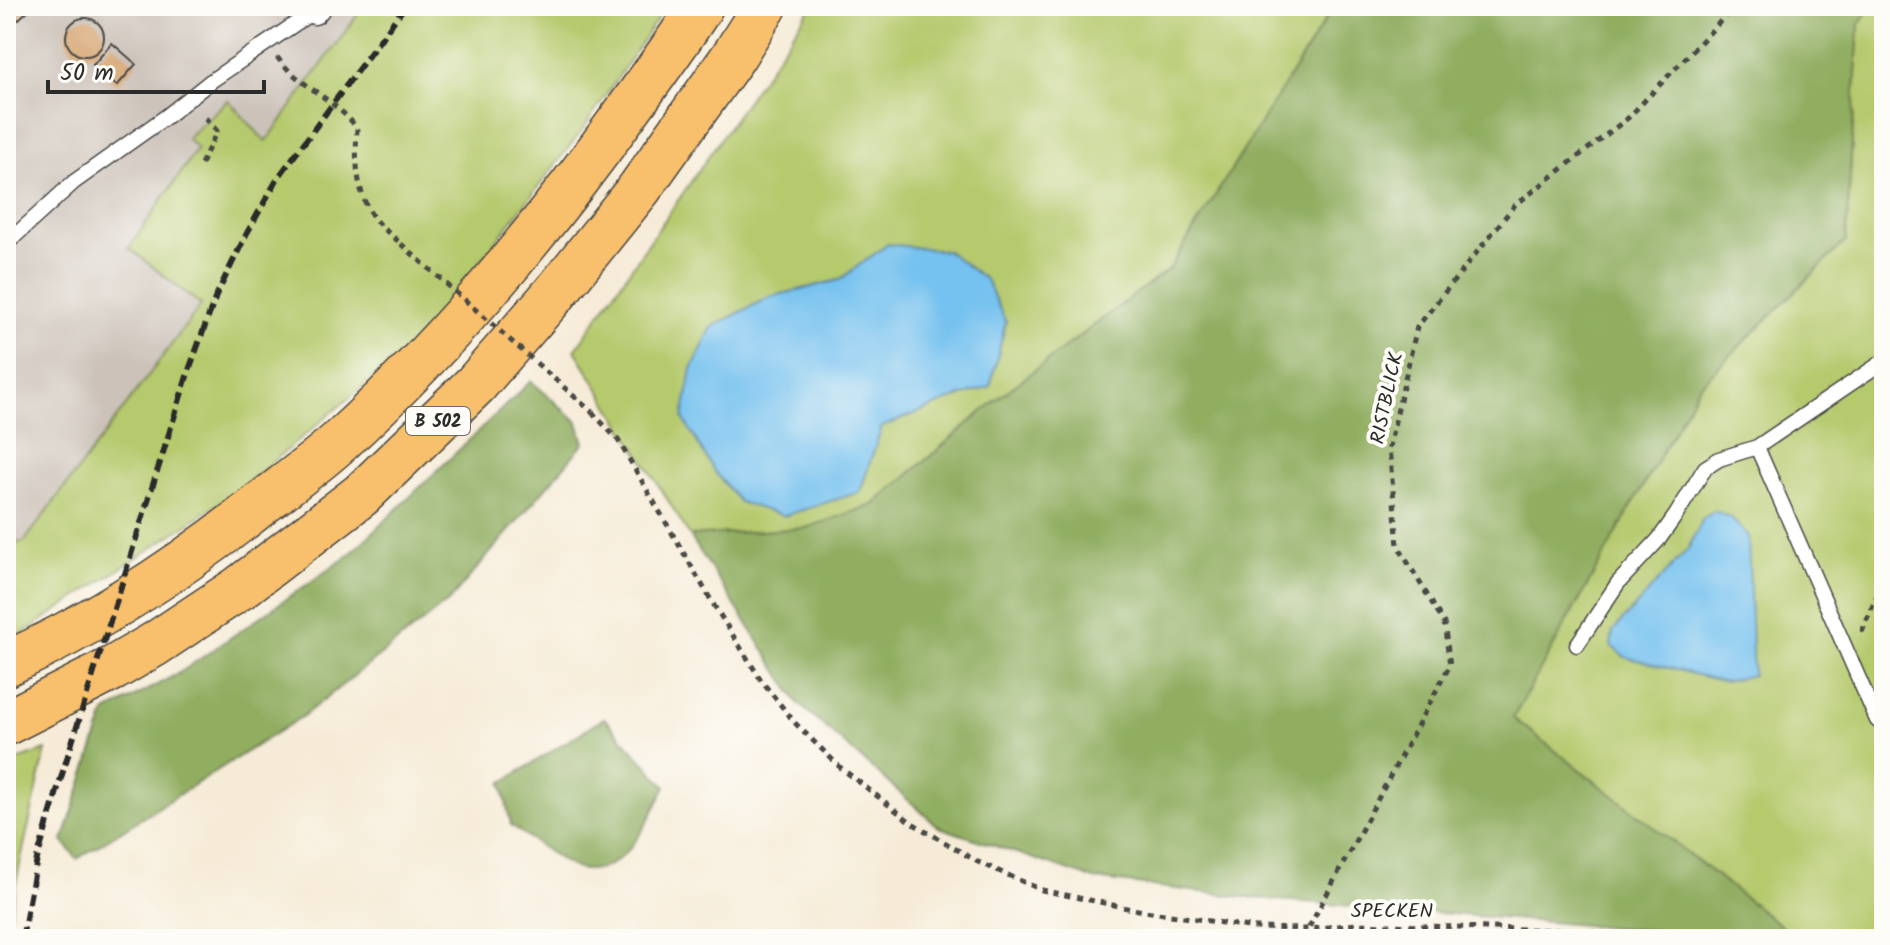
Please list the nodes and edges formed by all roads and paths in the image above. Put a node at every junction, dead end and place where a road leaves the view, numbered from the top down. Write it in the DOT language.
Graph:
graph roads {
  1 [pos="701,6"];
  2 [pos="765,6"];
  3 [pos="1735,6"];
  4 [pos="316,9"];
  5 [pos="268,43"];
  6 [pos="189,99"];
  7 [pos="201,164"];
  8 [pos="6,244"];
  9 [pos="1884,361"];
  10 [pos="1757,447"];
  11 [pos="1884,578"];
  12 [pos="1577,645"];
  13 [pos="1850,661"];
  14 [pos="6,664"];
  15 [pos="6,723"];
  16 [pos="1884,725"];
  17 [pos="1308,929"];
  18 [pos="1306,939"];
  19 [pos="1628,939"];
  1 -- 14 [label="highway, B 502"];
  2 -- 15 [label="highway, B 502"];
  3 -- 17 [label="path, RISTBLICK"];
  4 -- 5 [label="lane"];
  5 -- 6 [label="lane"];
  5 -- 17 [label="path, SPECKEN, bridge"];
  6 -- 7 [label="path"];
  6 -- 8 [label="lane"];
  9 -- 10 [label="lane"];
  10 -- 12 [label="lane"];
  10 -- 13 [label="lane"];
  11 -- 13 [label="path"];
  13 -- 16 [label="lane"];
  17 -- 18 [label="path"];
  17 -- 19 [label="path, SPECKEN"];
}
